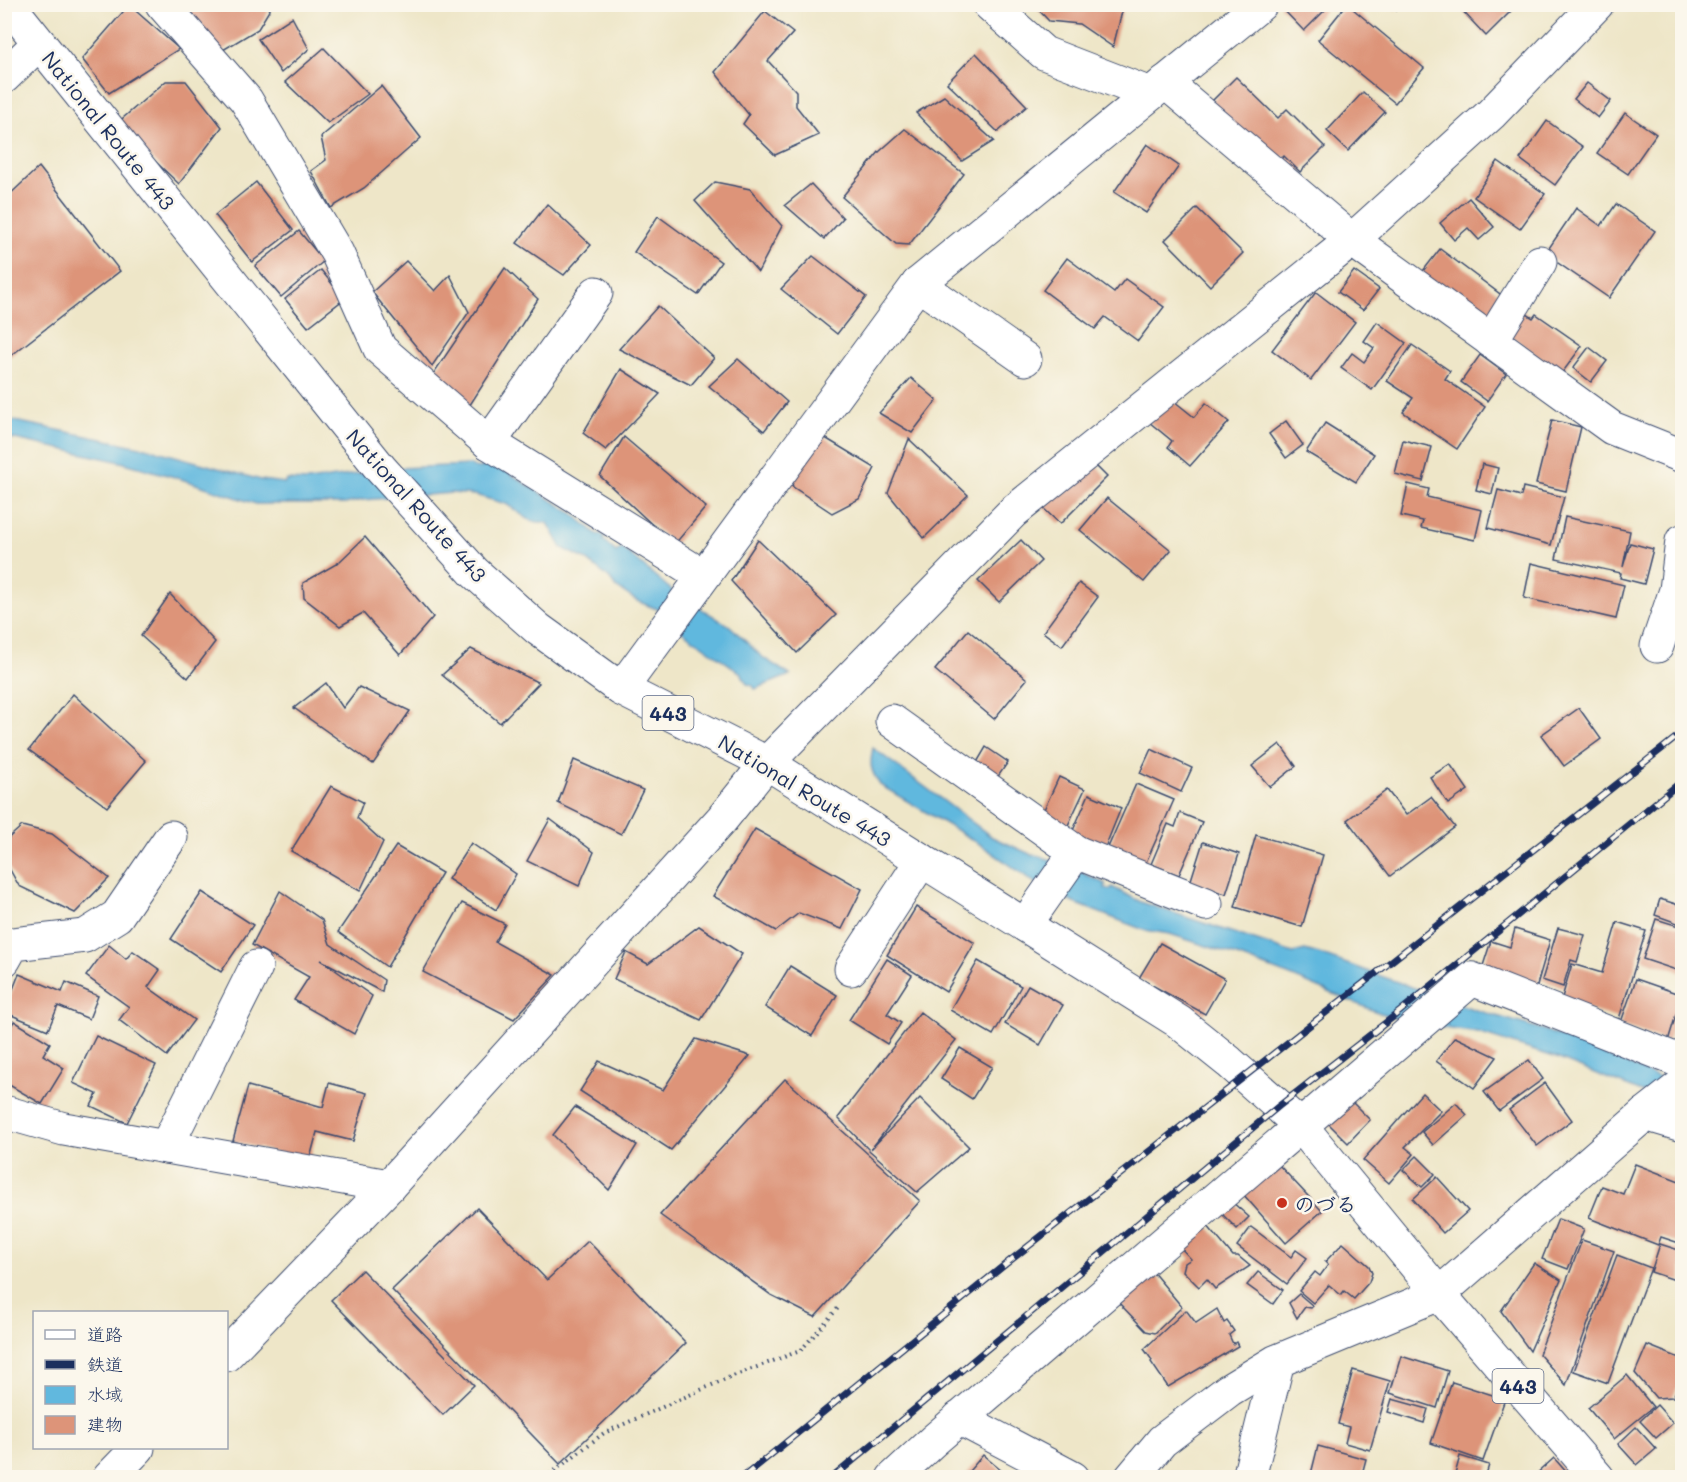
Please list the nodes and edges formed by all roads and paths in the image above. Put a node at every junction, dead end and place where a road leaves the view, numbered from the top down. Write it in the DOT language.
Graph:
graph roads {
  1 [pos="8,4"];
  2 [pos="162,4"];
  3 [pos="989,4"];
  4 [pos="1261,4"];
  5 [pos="1597,4"];
  6 [pos="39,43"];
  7 [pos="4,77"];
  8 [pos="1157,88"];
  9 [pos="1352,240"];
  10 [pos="1540,262"];
  11 [pos="918,284"];
  12 [pos="596,293"];
  13 [pos="1491,341"];
  14 [pos="1025,359"];
  15 [pos="489,442"];
  16 [pos="1683,456"];
  17 [pos="1683,541"];
  18 [pos="704,576"];
  19 [pos="1657,646"];
  20 [pos="621,689"];
  21 [pos="892,721"];
  22 [pos="767,763"];
  23 [pos="171,837"];
  24 [pos="1076,852"];
  25 [pos="922,860"];
  26 [pos="1206,904"];
  27 [pos="1025,925"];
  28 [pos="4,960"];
  29 [pos="256,968"];
  30 [pos="851,969"];
  31 [pos="1683,1062"];
  32 [pos="1683,1084"];
  33 [pos="4,1112"];
  34 [pos="1645,1114"];
  35 [pos="1683,1125"];
  36 [pos="1301,1126"];
  37 [pos="166,1147"];
  38 [pos="389,1186"];
  39 [pos="1439,1294"];
  40 [pos="838,1308"];
  41 [pos="228,1353"];
  42 [pos="1278,1361"];
  43 [pos="959,1418"];
  44 [pos="137,1449"];
  45 [pos="109,1478"];
  46 [pos="545,1478"];
  47 [pos="893,1478"];
  48 [pos="1073,1478"];
  49 [pos="1131,1478"];
  50 [pos="1249,1478"];
  51 [pos="1598,1478"];
  1 -- 6 [label="main road, National Route 443 / 443"];
  2 -- 15 [label="main road"];
  3 -- 8 [label="main road"];
  4 -- 8 [label="main road"];
  5 -- 9 [label="main road"];
  6 -- 7 [label="main road"];
  6 -- 20 [label="main road, National Route 443 / 443"];
  8 -- 9 [label="main road"];
  8 -- 11 [label="main road"];
  9 -- 13 [label="main road"];
  9 -- 22 [label="main road"];
  10 -- 13 [label="main road"];
  11 -- 14 [label="main road"];
  11 -- 18 [label="main road"];
  12 -- 15 [label="main road"];
  13 -- 16 [label="main road"];
  15 -- 18 [label="main road"];
  17 -- 19 [label="main road"];
  18 -- 20 [label="main road"];
  20 -- 22 [label="main road, National Route 443 / 443"];
  21 -- 24 [label="main road"];
  22 -- 25 [label="main road, National Route 443 / 443"];
  22 -- 38 [label="main road"];
  23 -- 28 [label="main road"];
  24 -- 26 [label="main road"];
  24 -- 27 [label="main road"];
  25 -- 27 [label="main road, National Route 443 / 443"];
  25 -- 30 [label="main road"];
  27 -- 36 [label="main road, National Route 443 / 443"];
  29 -- 37 [label="main road"];
  31 -- 36 [label="main road"];
  32 -- 34 [label="main road"];
  33 -- 37 [label="main road"];
  34 -- 35 [label="main road"];
  34 -- 39 [label="main road"];
  36 -- 39 [label="main road, National Route 443 / 443"];
  36 -- 43 [label="main road"];
  37 -- 38 [label="main road"];
  38 -- 41 [label="main road"];
  39 -- 42 [label="main road"];
  39 -- 51 [label="main road, National Route 443 / 443"];
  40 -- 46 [label="path"];
  42 -- 49 [label="main road"];
  42 -- 50 [label="main road"];
  43 -- 47 [label="main road"];
  43 -- 48 [label="main road"];
  44 -- 45 [label="main road"];
}
